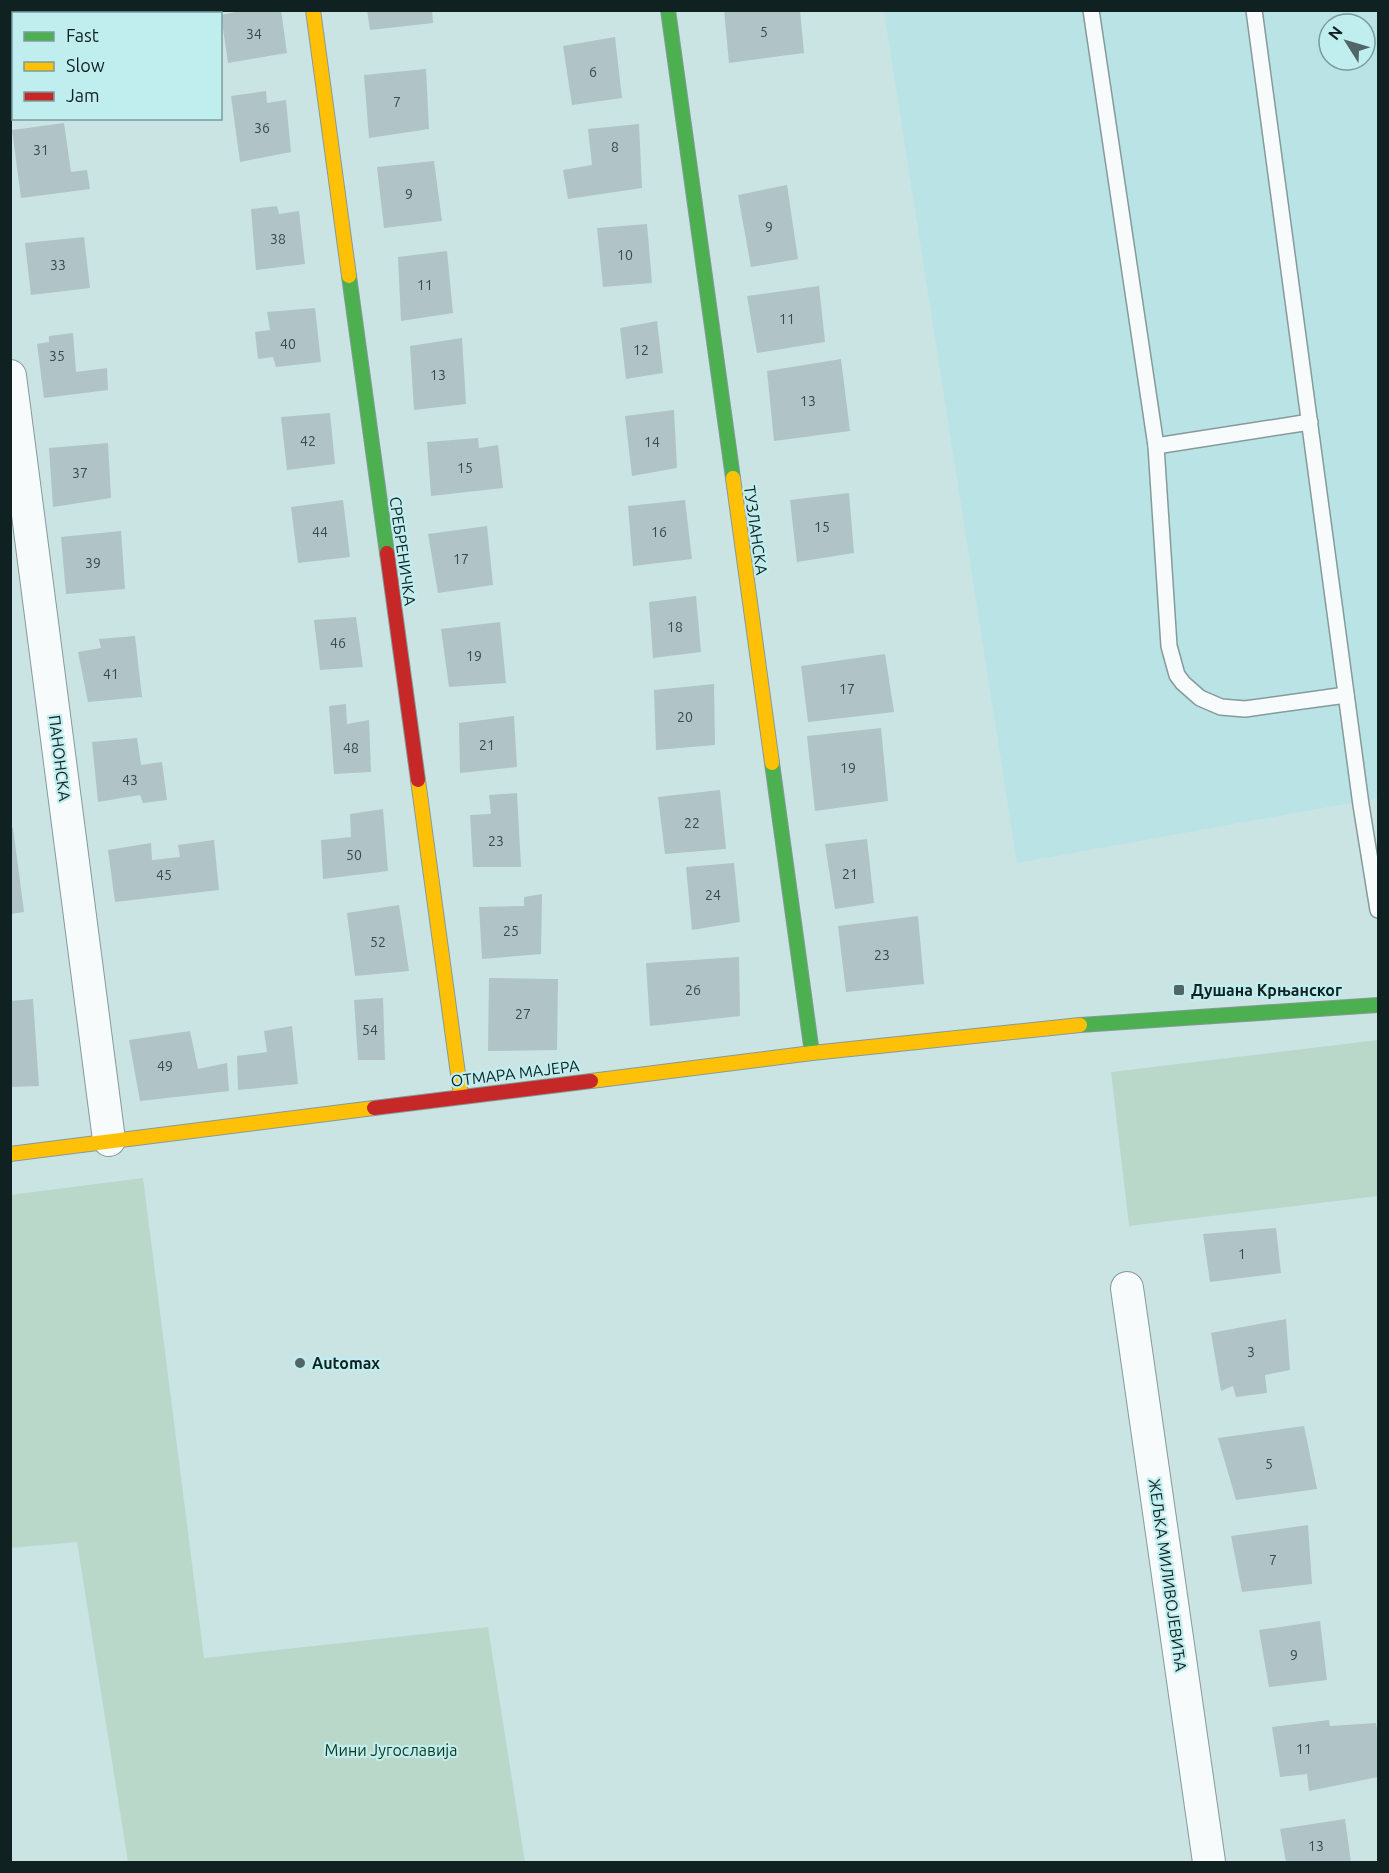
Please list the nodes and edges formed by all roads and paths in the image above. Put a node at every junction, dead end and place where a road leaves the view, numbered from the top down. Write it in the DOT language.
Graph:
graph roads {
  1 [pos="313,10"];
  2 [pos="668,10"];
  3 [pos="1091,10"];
  4 [pos="1254,10"];
  5 [pos="10,376"];
  6 [pos="1310,423"];
  7 [pos="1155,446"];
  8 [pos="1346,695"];
  9 [pos="1378,910"];
  10 [pos="1378,1005"];
  11 [pos="812,1053"];
  12 [pos="461,1096"];
  13 [pos="109,1140"];
  14 [pos="10,1154"];
  15 [pos="1127,1288"];
  16 [pos="1209,1863"];
  1 -- 12 [label="street, СРЕБРЕНИЧКА"];
  2 -- 11 [label="street, ТУЗЛАНСКА"];
  3 -- 7 [label="lane"];
  4 -- 6 [label="lane"];
  5 -- 13 [label="street, ПАНОНСКА"];
  6 -- 7 [label="lane"];
  6 -- 8 [label="lane"];
  7 -- 8 [label="lane"];
  8 -- 9 [label="lane"];
  10 -- 11 [label="street, ОТМАРА МАЈЕРА"];
  11 -- 12 [label="street, ОТМАРА МАЈЕРА"];
  12 -- 13 [label="street, ОТМАРА МАЈЕРА"];
  13 -- 14 [label="street, ОТМАРА МАЈЕРА"];
  15 -- 16 [label="street, ЖЕЉКА МИЛИВОЈЕВИЋА"];
}
